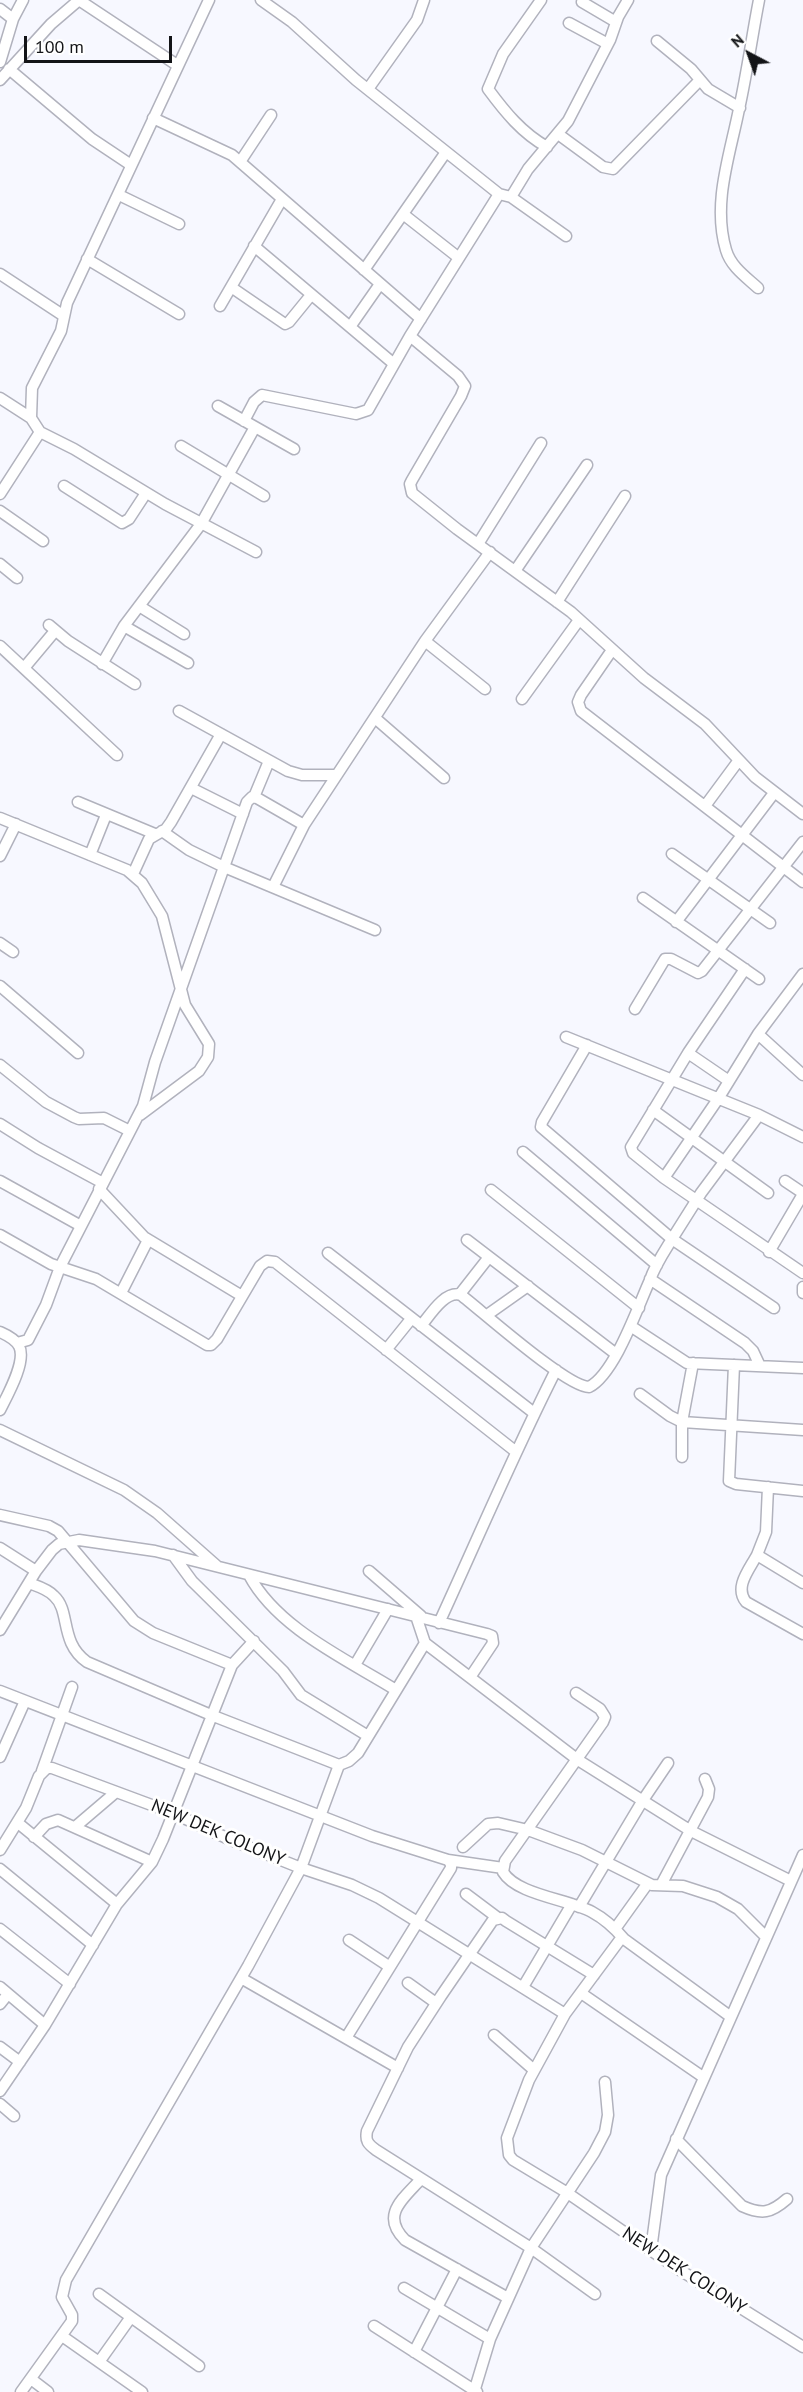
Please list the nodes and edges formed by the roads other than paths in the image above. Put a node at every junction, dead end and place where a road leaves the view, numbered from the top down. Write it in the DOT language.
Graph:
graph roads {
  1 [pos="23,0"];
  2 [pos="79,0"];
  3 [pos="209,0"];
  4 [pos="261,0"];
  5 [pos="424,0"];
  6 [pos="541,0"];
  7 [pos="628,0"];
  8 [pos="759,0"];
  9 [pos="582,2"];
  10 [pos="0,9"];
  11 [pos="13,19"];
  12 [pos="616,22"];
  13 [pos="569,23"];
  14 [pos="657,41"];
  15 [pos="608,44"];
  16 [pos="5,65"];
  17 [pos="177,65"];
  18 [pos="0,80"];
  19 [pos="699,81"];
  20 [pos="369,89"];
  21 [pos="740,108"];
  22 [pos="271,115"];
  23 [pos="153,118"];
  24 [pos="558,134"];
  25 [pos="547,147"];
  26 [pos="446,152"];
  27 [pos="240,162"];
  28 [pos="130,165"];
  29 [pos="499,194"];
  30 [pos="119,195"];
  31 [pos="511,197"];
  32 [pos="282,199"];
  33 [pos="403,214"];
  34 [pos="179,224"];
  35 [pos="566,236"];
  36 [pos="254,246"];
  37 [pos="459,258"];
  38 [pos="87,259"];
  39 [pos="364,270"];
  40 [pos="0,274"];
  41 [pos="380,284"];
  42 [pos="231,287"];
  43 [pos="758,288"];
  44 [pos="311,295"];
  45 [pos="220,306"];
  46 [pos="179,315"];
  47 [pos="64,316"];
  48 [pos="421,319"];
  49 [pos="350,327"];
  50 [pos="410,336"];
  51 [pos="394,364"];
  52 [pos="0,399"];
  53 [pos="218,406"];
  54 [pos="31,418"];
  55 [pos="244,421"];
  56 [pos="255,427"];
  57 [pos="40,432"];
  58 [pos="541,443"];
  59 [pos="181,446"];
  60 [pos="294,449"];
  61 [pos="587,465"];
  62 [pos="229,475"];
  63 [pos="63,486"];
  64 [pos="146,492"];
  65 [pos="0,494"];
  66 [pos="264,496"];
  67 [pos="625,496"];
  68 [pos="0,511"];
  69 [pos="201,524"];
  70 [pos="43,541"];
  71 [pos="478,544"];
  72 [pos="256,552"];
  73 [pos="490,552"];
  74 [pos="0,564"];
  75 [pos="515,571"];
  76 [pos="17,578"];
  77 [pos="557,602"];
  78 [pos="139,606"];
  79 [pos="579,620"];
  80 [pos="124,626"];
  81 [pos="184,634"];
  82 [pos="425,642"];
  83 [pos="0,646"];
  84 [pos="612,650"];
  85 [pos="188,663"];
  86 [pos="102,664"];
  87 [pos="24,668"];
  88 [pos="135,684"];
  89 [pos="485,689"];
  90 [pos="522,699"];
  91 [pos="178,711"];
  92 [pos="375,718"];
  93 [pos="221,734"];
  94 [pos="117,755"];
  95 [pos="739,760"];
  96 [pos="269,761"];
  97 [pos="337,776"];
  98 [pos="444,778"];
  99 [pos="191,788"];
  100 [pos="774,792"];
  101 [pos="254,797"];
  102 [pos="78,802"];
  103 [pos="705,806"];
  104 [pos="106,814"];
  105 [pos="243,814"];
  106 [pos="803,814"];
  107 [pos="0,818"];
  108 [pos="16,824"];
  109 [pos="304,825"];
  110 [pos="158,833"];
  111 [pos="742,834"];
  112 [pos="803,842"];
  113 [pos="672,854"];
  114 [pos="90,855"];
  115 [pos="0,856"];
  116 [pos="224,867"];
  117 [pos="784,867"];
  118 [pos="133,874"];
  119 [pos="709,879"];
  120 [pos="803,882"];
  121 [pos="273,887"];
  122 [pos="643,898"];
  123 [pos="750,909"];
  124 [pos="676,922"];
  125 [pos="770,923"];
  126 [pos="375,930"];
  127 [pos="0,943"];
  128 [pos="718,951"];
  129 [pos="13,952"];
  130 [pos="745,969"];
  131 [pos="759,978"];
  132 [pos="801,978"];
  133 [pos="0,986"];
  134 [pos="180,992"];
  135 [pos="635,1009"];
  136 [pos="758,1034"];
  137 [pos="566,1037"];
  138 [pos="587,1045"];
  139 [pos="78,1053"];
  140 [pos="688,1053"];
  141 [pos="2,1072"];
  142 [pos="803,1075"];
  143 [pos="729,1081"];
  144 [pos="672,1082"];
  145 [pos="718,1099"];
  146 [pos="653,1110"];
  147 [pos="759,1115"];
  148 [pos="138,1117"];
  149 [pos="0,1124"];
  150 [pos="130,1131"];
  151 [pos="690,1137"];
  152 [pos="803,1137"];
  153 [pos="523,1152"];
  154 [pos="725,1161"];
  155 [pos="664,1178"];
  156 [pos="0,1181"];
  157 [pos="785,1181"];
  158 [pos="101,1186"];
  159 [pos="491,1190"];
  160 [pos="768,1193"];
  161 [pos="803,1193"];
  162 [pos="696,1201"];
  163 [pos="81,1226"];
  164 [pos="0,1235"];
  165 [pos="672,1239"];
  166 [pos="148,1240"];
  167 [pos="467,1240"];
  168 [pos="770,1252"];
  169 [pos="328,1253"];
  170 [pos="489,1257"];
  171 [pos="657,1265"];
  172 [pos="60,1268"];
  173 [pos="803,1273"];
  174 [pos="650,1279"];
  175 [pos="528,1286"];
  176 [pos="803,1287"];
  177 [pos="121,1293"];
  178 [pos="803,1293"];
  179 [pos="460,1294"];
  180 [pos="242,1296"];
  181 [pos="639,1308"];
  182 [pos="774,1308"];
  183 [pos="487,1315"];
  184 [pos="411,1319"];
  185 [pos="421,1326"];
  186 [pos="632,1327"];
  187 [pos="0,1332"];
  188 [pos="17,1343"];
  189 [pos="386,1350"];
  190 [pos="615,1354"];
  191 [pos="693,1364"];
  192 [pos="734,1365"];
  193 [pos="760,1366"];
  194 [pos="803,1368"];
  195 [pos="556,1370"];
  196 [pos="640,1394"];
  197 [pos="3,1396"];
  198 [pos="0,1410"];
  199 [pos="534,1413"];
  200 [pos="682,1422"];
  201 [pos="731,1425"];
  202 [pos="0,1430"];
  203 [pos="803,1430"];
  204 [pos="515,1451"];
  205 [pos="682,1457"];
  206 [pos="768,1487"];
  207 [pos="803,1491"];
  208 [pos="0,1515"];
  209 [pos="68,1540"];
  210 [pos="0,1548"];
  211 [pos="172,1555"];
  212 [pos="757,1555"];
  213 [pos="219,1568"];
  214 [pos="36,1571"];
  215 [pos="369,1571"];
  216 [pos="249,1575"];
  217 [pos="29,1583"];
  218 [pos="803,1583"];
  219 [pos="388,1609"];
  220 [pos="4,1611"];
  221 [pos="420,1618"];
  222 [pos="439,1623"];
  223 [pos="0,1630"];
  224 [pos="803,1634"];
  225 [pos="254,1641"];
  226 [pos="425,1643"];
  227 [pos="232,1665"];
  228 [pos="355,1665"];
  229 [pos="471,1676"];
  230 [pos="72,1687"];
  231 [pos="396,1690"];
  232 [pos="0,1691"];
  233 [pos="576,1693"];
  234 [pos="25,1701"];
  235 [pos="61,1715"];
  236 [pos="211,1715"];
  237 [pos="368,1736"];
  238 [pos="0,1756"];
  239 [pos="578,1760"];
  240 [pos="668,1763"];
  241 [pos="192,1765"];
  242 [pos="339,1765"];
  243 [pos="42,1771"];
  244 [pos="705,1779"];
  245 [pos="116,1792"];
  246 [pos="643,1800"];
  247 [pos="173,1813"];
  248 [pos="321,1816"];
  249 [pos="18,1823"];
  250 [pos="75,1827"];
  251 [pos="528,1830"];
  252 [pos="690,1830"];
  253 [pos="34,1837"];
  254 [pos="463,1847"];
  255 [pos="0,1850"];
  256 [pos="803,1855"];
  257 [pos="448,1860"];
  258 [pos="607,1861"];
  259 [pos="152,1862"];
  260 [pos="301,1868"];
  261 [pos="503,1868"];
  262 [pos="0,1869"];
  263 [pos="791,1881"];
  264 [pos="648,1883"];
  265 [pos="661,1885"];
  266 [pos="466,1894"];
  267 [pos="117,1904"];
  268 [pos="576,1905"];
  269 [pos="498,1918"];
  270 [pos="419,1921"];
  271 [pos="0,1929"];
  272 [pos="619,1933"];
  273 [pos="765,1936"];
  274 [pos="349,1940"];
  275 [pos="93,1945"];
  276 [pos="548,1946"];
  277 [pos="469,1953"];
  278 [pos="390,1967"];
  279 [pos="594,1975"];
  280 [pos="241,1978"];
  281 [pos="408,1983"];
  282 [pos="70,1984"];
  283 [pos="523,1987"];
  284 [pos="4,1991"];
  285 [pos="581,1993"];
  286 [pos="436,2003"];
  287 [pos="0,2004"];
  288 [pos="566,2014"];
  289 [pos="731,2017"];
  290 [pos="45,2025"];
  291 [pos="494,2035"];
  292 [pos="346,2038"];
  293 [pos="0,2047"];
  294 [pos="20,2062"];
  295 [pos="398,2068"];
  296 [pos="534,2070"];
  297 [pos="703,2077"];
  298 [pos="605,2082"];
  299 [pos="0,2091"];
  300 [pos="0,2104"];
  301 [pos="14,2116"];
  302 [pos="676,2139"];
  303 [pos="421,2179"];
  304 [pos="566,2192"];
  305 [pos="787,2199"];
  306 [pos="531,2248"];
  307 [pos="651,2250"];
  308 [pos="457,2269"];
  309 [pos="404,2288"];
  310 [pos="99,2294"];
  311 [pos="595,2294"];
  312 [pos="508,2298"];
  313 [pos="437,2308"];
  314 [pos="131,2317"];
  315 [pos="374,2326"];
  316 [pos="62,2336"];
  317 [pos="489,2339"];
  318 [pos="803,2347"];
  319 [pos="414,2352"];
  320 [pos="99,2362"];
  321 [pos="200,2366"];
  322 [pos="31,2379"];
  323 [pos="21,2392"];
  324 [pos="48,2392"];
  325 [pos="142,2392"];
  326 [pos="475,2392"];
  1 -- 11 [label="street"];
  2 -- 16 [label="street"];
  2 -- 17 [label="street"];
  3 -- 17 [label="street"];
  4 -- 20 [label="street"];
  5 -- 20 [label="street"];
  6 -- 25 [label="street"];
  7 -- 12 [label="street"];
  8 -- 21 [label="street"];
  9 -- 12 [label="street"];
  10 -- 11 [label="street"];
  11 -- 16 [label="street"];
  12 -- 15 [label="street"];
  13 -- 15 [label="street"];
  14 -- 19 [label="street"];
  15 -- 24 [label="street"];
  16 -- 18 [label="street"];
  16 -- 28 [label="street"];
  17 -- 23 [label="street"];
  19 -- 21 [label="street"];
  19 -- 24 [label="street"];
  20 -- 26 [label="street"];
  21 -- 43 [label="street"];
  22 -- 27 [label="street"];
  23 -- 27 [label="street"];
  23 -- 28 [label="street"];
  24 -- 25 [label="street"];
  25 -- 31 [label="street"];
  26 -- 29 [label="street"];
  26 -- 33 [label="street"];
  27 -- 32 [label="street"];
  28 -- 30 [label="street"];
  29 -- 31 [label="street"];
  29 -- 37 [label="street"];
  30 -- 34 [label="street"];
  30 -- 38 [label="street"];
  31 -- 35 [label="street"];
  32 -- 36 [label="street"];
  32 -- 39 [label="street"];
  33 -- 37 [label="street"];
  33 -- 39 [label="street"];
  36 -- 42 [label="street"];
  36 -- 44 [label="street"];
  37 -- 48 [label="street"];
  38 -- 46 [label="street"];
  38 -- 47 [label="street"];
  39 -- 41 [label="street"];
  40 -- 47 [label="street"];
  41 -- 48 [label="street"];
  41 -- 49 [label="street"];
  42 -- 44 [label="street"];
  42 -- 45 [label="street"];
  44 -- 49 [label="street"];
  47 -- 54 [label="street"];
  48 -- 50 [label="street"];
  49 -- 51 [label="street"];
  50 -- 51 [label="street"];
  50 -- 71 [label="street"];
  51 -- 55 [label="street"];
  52 -- 54 [label="street"];
  53 -- 55 [label="street"];
  54 -- 57 [label="street"];
  55 -- 56 [label="street"];
  56 -- 60 [label="street"];
  56 -- 62 [label="street"];
  57 -- 64 [label="street"];
  57 -- 65 [label="street"];
  58 -- 71 [label="street"];
  59 -- 62 [label="street"];
  61 -- 75 [label="street"];
  62 -- 66 [label="street"];
  62 -- 69 [label="street"];
  63 -- 64 [label="street"];
  64 -- 69 [label="street"];
  67 -- 77 [label="street"];
  68 -- 70 [label="street"];
  69 -- 72 [label="street"];
  69 -- 78 [label="street"];
  71 -- 73 [label="street"];
  73 -- 75 [label="street"];
  73 -- 82 [label="street"];
  74 -- 76 [label="street"];
  75 -- 77 [label="street"];
  77 -- 79 [label="street"];
  78 -- 80 [label="street"];
  78 -- 81 [label="street"];
  79 -- 84 [label="street"];
  79 -- 90 [label="street"];
  80 -- 85 [label="street"];
  80 -- 86 [label="street"];
  82 -- 89 [label="street"];
  82 -- 92 [label="street"];
  83 -- 87 [label="street"];
  84 -- 95 [label="street"];
  84 -- 103 [label="street"];
  86 -- 87 [label="street"];
  86 -- 88 [label="street"];
  87 -- 94 [label="street"];
  91 -- 93 [label="street"];
  92 -- 97 [label="street"];
  92 -- 98 [label="street"];
  93 -- 96 [label="street"];
  93 -- 99 [label="street"];
  95 -- 100 [label="street"];
  95 -- 103 [label="street"];
  96 -- 97 [label="street"];
  96 -- 101 [label="street"];
  97 -- 109 [label="street"];
  99 -- 105 [label="street"];
  99 -- 110 [label="street"];
  100 -- 106 [label="street"];
  100 -- 111 [label="street"];
  101 -- 105 [label="street"];
  101 -- 109 [label="street"];
  102 -- 104 [label="street"];
  103 -- 111 [label="street"];
  104 -- 110 [label="street"];
  104 -- 114 [label="street"];
  105 -- 116 [label="street"];
  107 -- 108 [label="street"];
  108 -- 114 [label="street"];
  108 -- 115 [label="street"];
  109 -- 121 [label="street"];
  110 -- 116 [label="street"];
  110 -- 118 [label="street"];
  111 -- 117 [label="street"];
  111 -- 119 [label="street"];
  112 -- 117 [label="street"];
  113 -- 119 [label="street"];
  114 -- 118 [label="street"];
  116 -- 121 [label="street"];
  116 -- 134 [label="street"];
  117 -- 120 [label="street"];
  117 -- 123 [label="street"];
  118 -- 134 [label="street"];
  119 -- 123 [label="street"];
  119 -- 124 [label="street"];
  121 -- 126 [label="street"];
  122 -- 124 [label="street"];
  123 -- 125 [label="street"];
  123 -- 128 [label="street"];
  124 -- 128 [label="street"];
  127 -- 129 [label="street"];
  128 -- 130 [label="street"];
  128 -- 135 [label="street"];
  130 -- 131 [label="street"];
  130 -- 140 [label="street"];
  132 -- 136 [label="street"];
  133 -- 139 [label="street"];
  134 -- 148 [label="street"];
  134 -- 148 [label="street"];
  136 -- 142 [label="street"];
  136 -- 143 [label="street"];
  137 -- 138 [label="street"];
  138 -- 144 [label="street"];
  138 -- 165 [label="street"];
  140 -- 143 [label="street"];
  140 -- 144 [label="street"];
  141 -- 150 [label="street"];
  143 -- 145 [label="street"];
  144 -- 145 [label="street"];
  144 -- 146 [label="street"];
  145 -- 147 [label="street"];
  145 -- 151 [label="street"];
  146 -- 151 [label="street"];
  146 -- 155 [label="street"];
  147 -- 152 [label="street"];
  147 -- 154 [label="street"];
  148 -- 150 [label="street"];
  149 -- 158 [label="street"];
  150 -- 158 [label="street"];
  151 -- 154 [label="street"];
  151 -- 155 [label="street"];
  153 -- 171 [label="street"];
  154 -- 160 [label="street"];
  154 -- 162 [label="street"];
  155 -- 162 [label="street"];
  156 -- 163 [label="street"];
  157 -- 161 [label="street"];
  158 -- 163 [label="street"];
  158 -- 166 [label="street"];
  159 -- 181 [label="street"];
  161 -- 168 [label="street"];
  162 -- 165 [label="street"];
  162 -- 168 [label="street"];
  163 -- 172 [label="street"];
  164 -- 172 [label="street"];
  165 -- 171 [label="street"];
  165 -- 182 [label="street"];
  166 -- 177 [label="street"];
  166 -- 180 [label="street"];
  167 -- 170 [label="street"];
  168 -- 173 [label="street"];
  169 -- 184 [label="street"];
  170 -- 175 [label="street"];
  170 -- 179 [label="street"];
  171 -- 174 [label="street"];
  172 -- 177 [label="street"];
  172 -- 188 [label="street"];
  174 -- 181 [label="street"];
  174 -- 193 [label="street"];
  175 -- 183 [label="street"];
  175 -- 190 [label="street"];
  176 -- 178 [label="street"];
  177 -- 180 [label="street"];
  179 -- 183 [label="street"];
  179 -- 185 [label="street"];
  180 -- 189 [label="street"];
  181 -- 186 [label="street"];
  183 -- 195 [label="street"];
  184 -- 185 [label="street"];
  184 -- 189 [label="street"];
  185 -- 199 [label="street"];
  186 -- 190 [label="street"];
  186 -- 191 [label="street"];
  187 -- 188 [label="street"];
  188 -- 197 [label="street"];
  189 -- 204 [label="street"];
  190 -- 195 [label="street"];
  191 -- 192 [label="street"];
  191 -- 200 [label="street"];
  192 -- 193 [label="street"];
  192 -- 201 [label="street"];
  193 -- 194 [label="street"];
  195 -- 199 [label="street"];
  196 -- 200 [label="street"];
  197 -- 198 [label="street"];
  199 -- 204 [label="street"];
  200 -- 201 [label="street"];
  200 -- 205 [label="street"];
  201 -- 203 [label="street"];
  201 -- 206 [label="street"];
  202 -- 213 [label="street"];
  204 -- 222 [label="street"];
  206 -- 207 [label="street"];
  206 -- 212 [label="street"];
  208 -- 209 [label="street"];
  209 -- 211 [label="street"];
  209 -- 214 [label="street"];
  209 -- 227 [label="street"];
  210 -- 214 [label="street"];
  211 -- 213 [label="street"];
  211 -- 225 [label="street"];
  212 -- 218 [label="street"];
  212 -- 224 [label="street"];
  213 -- 216 [label="street"];
  214 -- 217 [label="street"];
  215 -- 221 [label="street"];
  216 -- 219 [label="street"];
  216 -- 228 [label="street"];
  217 -- 220 [label="street"];
  217 -- 236 [label="street"];
  219 -- 221 [label="street"];
  219 -- 228 [label="street"];
  220 -- 223 [label="street"];
  221 -- 222 [label="street"];
  221 -- 226 [label="street"];
  222 -- 229 [label="street"];
  225 -- 227 [label="street"];
  225 -- 237 [label="street"];
  226 -- 229 [label="street"];
  226 -- 231 [label="street"];
  227 -- 236 [label="street"];
  228 -- 231 [label="street"];
  229 -- 239 [label="street"];
  230 -- 235 [label="street"];
  231 -- 237 [label="street"];
  232 -- 234 [label="street"];
  233 -- 239 [label="street"];
  234 -- 235 [label="street"];
  234 -- 238 [label="street"];
  235 -- 241 [label="street"];
  235 -- 243 [label="street"];
  236 -- 241 [label="street"];
  236 -- 242 [label="street"];
  237 -- 242 [label="street"];
  239 -- 246 [label="street"];
  239 -- 251 [label="street"];
  240 -- 246 [label="street"];
  241 -- 247 [label="street"];
  241 -- 248 [label="street"];
  242 -- 248 [label="street"];
  243 -- 245 [label="street, NEW DEK COLONY"];
  243 -- 249 [label="street"];
  244 -- 252 [label="street"];
  245 -- 247 [label="street, NEW DEK COLONY"];
  245 -- 250 [label="street"];
  246 -- 252 [label="street"];
  246 -- 258 [label="street"];
  247 -- 259 [label="street"];
  247 -- 260 [label="street, NEW DEK COLONY"];
  248 -- 257 [label="street"];
  248 -- 260 [label="street"];
  249 -- 253 [label="street"];
  249 -- 255 [label="street"];
  250 -- 253 [label="street"];
  250 -- 259 [label="street"];
  251 -- 254 [label="street"];
  251 -- 258 [label="street"];
  251 -- 261 [label="street"];
  252 -- 263 [label="street"];
  252 -- 265 [label="street"];
  253 -- 267 [label="street"];
  256 -- 263 [label="street"];
  257 -- 261 [label="street"];
  257 -- 270 [label="street"];
  258 -- 264 [label="street"];
  258 -- 268 [label="street"];
  259 -- 267 [label="street"];
  260 -- 270 [label="street, NEW DEK COLONY"];
  260 -- 280 [label="street"];
  261 -- 268 [label="street"];
  262 -- 275 [label="street"];
  263 -- 273 [label="street"];
  264 -- 265 [label="street"];
  264 -- 272 [label="street"];
  265 -- 273 [label="street"];
  266 -- 269 [label="street"];
  267 -- 275 [label="street"];
  268 -- 272 [label="street"];
  268 -- 276 [label="street"];
  269 -- 276 [label="street"];
  269 -- 277 [label="street"];
  270 -- 277 [label="street, NEW DEK COLONY"];
  270 -- 278 [label="street"];
  271 -- 282 [label="street"];
  272 -- 279 [label="street"];
  272 -- 289 [label="street"];
  273 -- 289 [label="street"];
  274 -- 278 [label="street"];
  275 -- 282 [label="street"];
  276 -- 279 [label="street"];
  276 -- 283 [label="street"];
  277 -- 283 [label="street, NEW DEK COLONY"];
  277 -- 286 [label="street"];
  278 -- 292 [label="street"];
  279 -- 285 [label="street"];
  280 -- 292 [label="street"];
  280 -- 316 [label="street"];
  281 -- 286 [label="street"];
  282 -- 290 [label="street"];
  283 -- 288 [label="street, NEW DEK COLONY"];
  284 -- 287 [label="street"];
  284 -- 290 [label="street"];
  285 -- 288 [label="street"];
  285 -- 297 [label="street"];
  286 -- 295 [label="street"];
  288 -- 296 [label="street, NEW DEK COLONY"];
  289 -- 297 [label="street"];
  290 -- 294 [label="street"];
  291 -- 296 [label="street"];
  292 -- 295 [label="street"];
  293 -- 294 [label="street"];
  294 -- 299 [label="street"];
  295 -- 303 [label="street"];
  296 -- 304 [label="street, NEW DEK COLONY"];
  297 -- 302 [label="street"];
  298 -- 304 [label="street"];
  300 -- 301 [label="street"];
  302 -- 305 [label="street"];
  302 -- 307 [label="street"];
  303 -- 306 [label="street"];
  303 -- 308 [label="street"];
  304 -- 306 [label="street"];
  304 -- 307 [label="street, NEW DEK COLONY"];
  306 -- 311 [label="street"];
  306 -- 312 [label="street"];
  307 -- 318 [label="street, NEW DEK COLONY"];
  308 -- 312 [label="street"];
  308 -- 313 [label="street"];
  309 -- 313 [label="street"];
  310 -- 314 [label="street"];
  312 -- 317 [label="street"];
  313 -- 317 [label="street"];
  313 -- 319 [label="street"];
  314 -- 320 [label="street"];
  314 -- 321 [label="street"];
  315 -- 319 [label="street"];
  316 -- 320 [label="street"];
  316 -- 322 [label="street"];
  317 -- 326 [label="street"];
  319 -- 326 [label="street"];
  320 -- 325 [label="street"];
  322 -- 323 [label="street"];
  322 -- 324 [label="street"];
}
